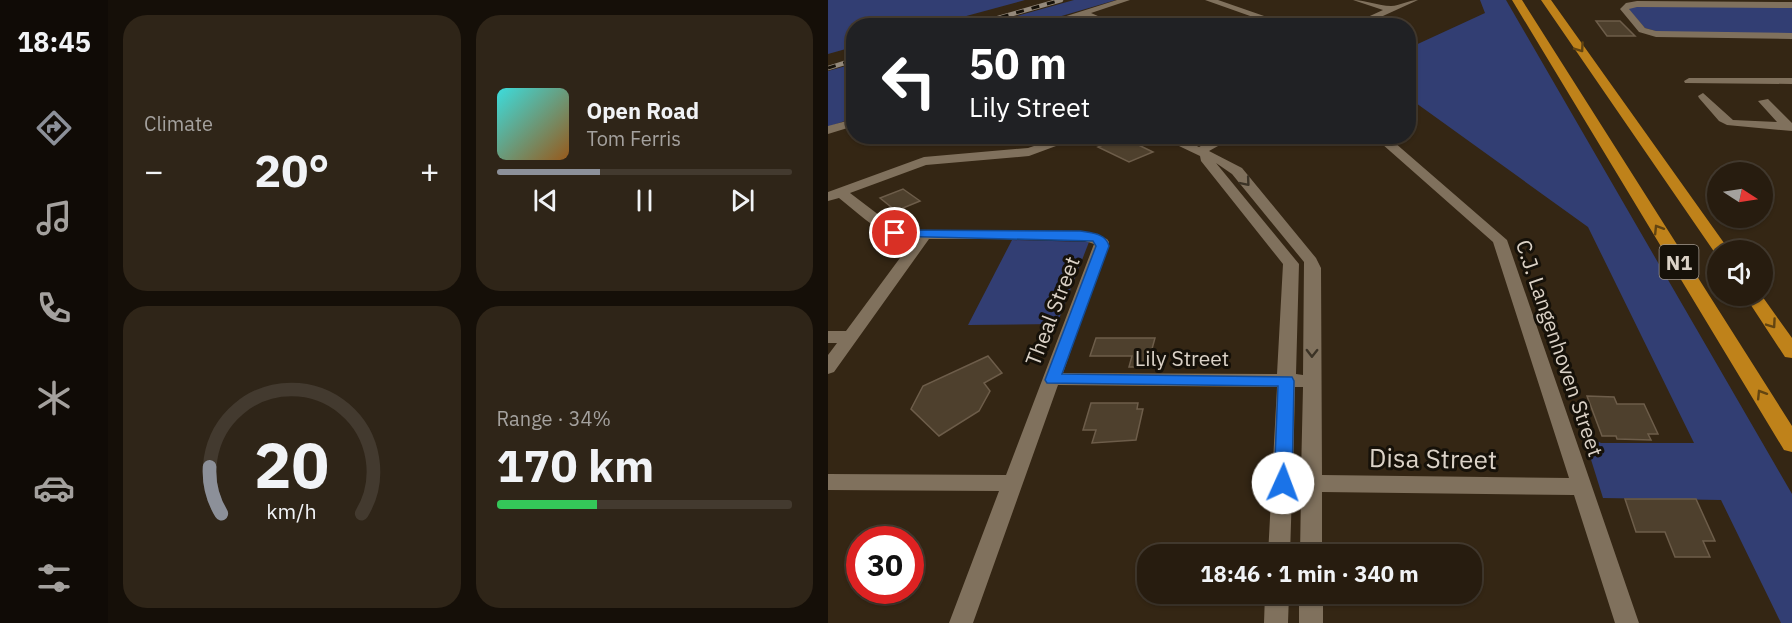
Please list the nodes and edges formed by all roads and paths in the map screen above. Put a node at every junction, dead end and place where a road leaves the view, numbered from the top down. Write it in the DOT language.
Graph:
graph roads {
  1 [pos="1126,0"];
  2 [pos="1209,0"];
  3 [pos="1357,0"];
  4 [pos="1414,0"];
  5 [pos="1517,0"];
  6 [pos="1546,0"];
  7 [pos="1792,5"];
  8 [pos="1391,9"];
  9 [pos="1083,13"];
  10 [pos="1066,18"];
  11 [pos="1096,18"];
  12 [pos="1264,18"];
  13 [pos="1370,18"];
  14 [pos="1792,36"];
  15 [pos="1689,81"];
  16 [pos="1792,81"];
  17 [pos="1703,96"];
  18 [pos="1764,101"];
  19 [pos="846,124"];
  20 [pos="1789,127"];
  21 [pos="828,130"];
  22 [pos="1053,144"];
  23 [pos="1180,144"];
  24 [pos="1214,144"];
  25 [pos="1388,144"];
  26 [pos="1197,152"];
  27 [pos="834,194"];
  28 [pos="925,235"];
  29 [pos="1714,240"];
  30 [pos="1310,259"];
  31 [pos="1292,264"];
  32 [pos="1760,306"];
  33 [pos="828,337"];
  34 [pos="849,337"];
  35 [pos="1792,352"];
  36 [pos="828,368"];
  37 [pos="1052,380"];
  38 [pos="1286,381"];
  39 [pos="1311,381"];
  40 [pos="1792,444"];
  41 [pos="828,482"];
  42 [pos="1012,483"];
  43 [pos="1283,483"];
  44 [pos="1312,483"];
  45 [pos="1583,487"];
  46 [pos="1280,544"];
  47 [pos="1311,544"];
  48 [pos="1277,604"];
  49 [pos="1311,604"];
  50 [pos="961,623"];
  51 [pos="1276,623"];
  52 [pos="1311,623"];
  53 [pos="1628,623"];
  1 -- 9 [label="street"];
  2 -- 12 [label="street"];
  3 -- 8 [label="street"];
  4 -- 8 [label="street"];
  40 -- 5 [label="highway, N1, one-way"];
  6 -- 29 [label="highway, N1, one-way"];
  7 -- 14 [label="street"];
  8 -- 13 [label="street"];
  9 -- 10 [label="street"];
  9 -- 11 [label="street"];
  15 -- 16 [label="street"];
  17 -- 20 [label="street"];
  18 -- 20 [label="street"];
  19 -- 21 [label="street"];
  22 -- 27 [label="street"];
  23 -- 26 [label="street"];
  24 -- 26 [label="street"];
  25 -- 45 [label="street, C.J. Langenhoven Street"];
  26 -- 30 [label="street, one-way"];
  26 -- 31 [label="street"];
  27 -- 28 [label="street, Theal Street"];
  28 -- 34 [label="street"];
  28 -- 37 [label="street, Theal Street"];
  30 -- 31 [label="street"];
  30 -- 39 [label="street, one-way"];
  31 -- 38 [label="street"];
  32 -- 35 [label="highway, one-way"];
  33 -- 34 [label="street"];
  34 -- 36 [label="street"];
  37 -- 38 [label="street, Lily Street"];
  37 -- 42 [label="street, Theal Street"];
  38 -- 39 [label="street, Lily Street"];
  38 -- 43 [label="street"];
  39 -- 44 [label="street"];
  41 -- 42 [label="street"];
  42 -- 50 [label="street, Theal Street"];
  43 -- 44 [label="street, Disa Street"];
  43 -- 46 [label="street"];
  44 -- 45 [label="street, Disa Street"];
  44 -- 47 [label="street"];
  45 -- 53 [label="street, C.J. Langenhoven Street"];
  48 -- 51 [label="street"];
  49 -- 52 [label="street"];
}
